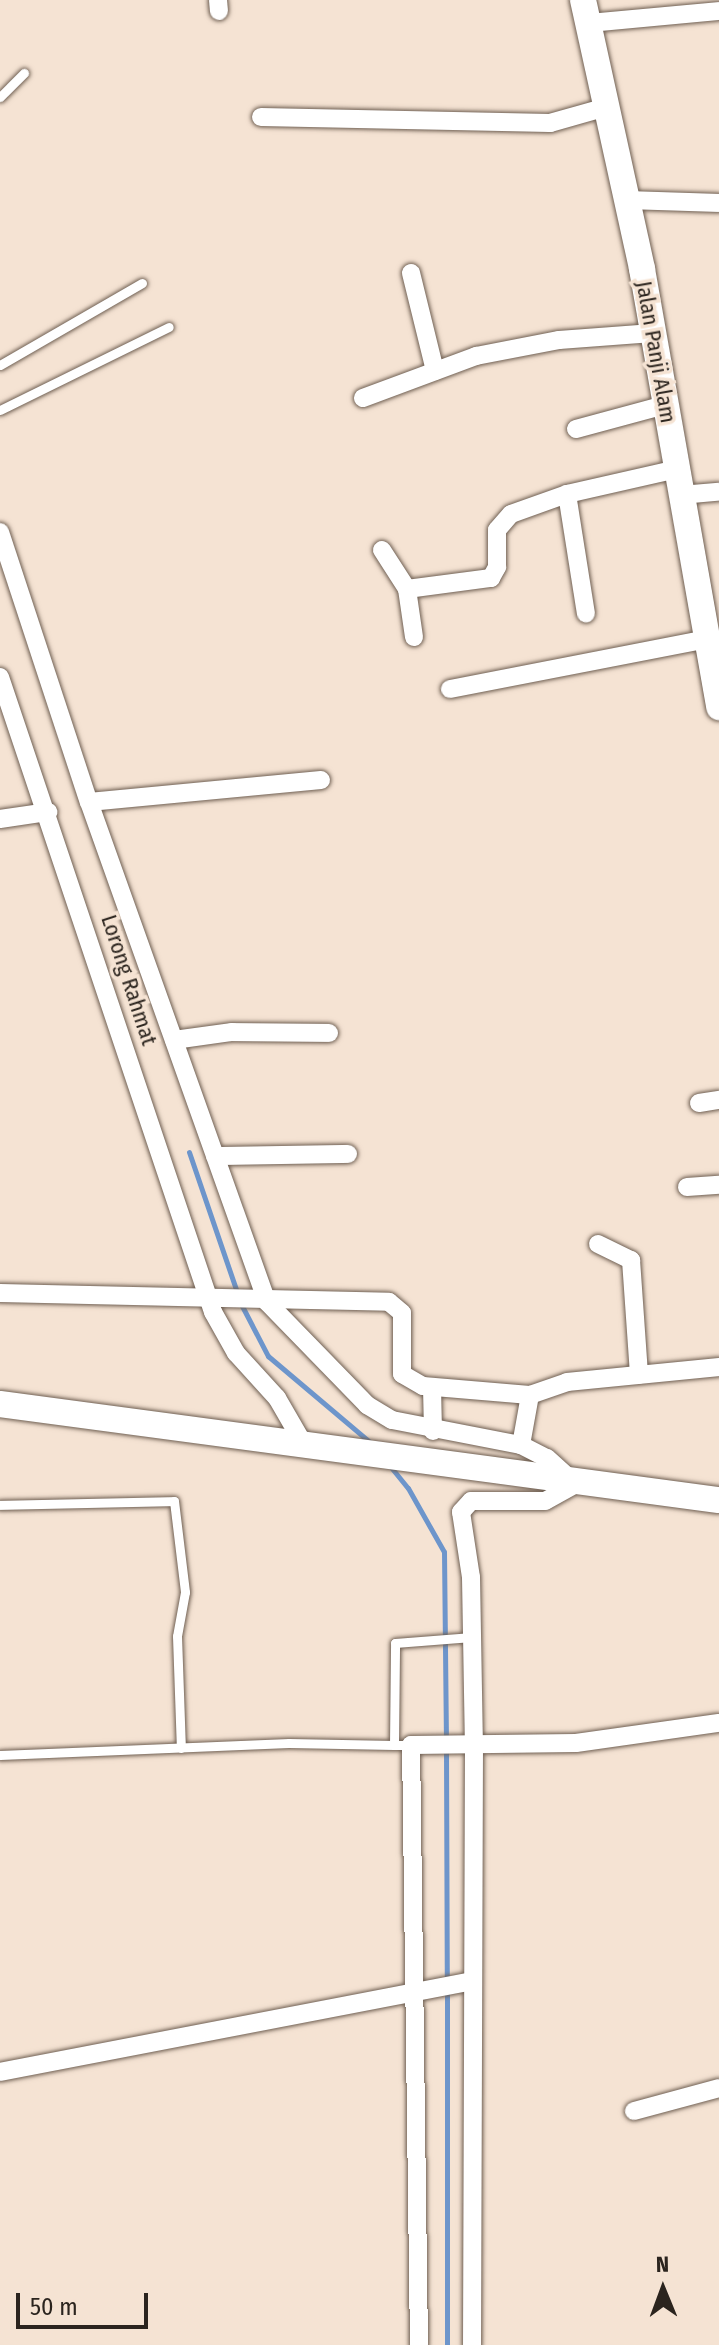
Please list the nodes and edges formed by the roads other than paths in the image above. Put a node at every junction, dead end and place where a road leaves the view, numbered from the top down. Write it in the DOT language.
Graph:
graph roads {
  1 [pos="586,11"];
  2 [pos="719,11"];
  3 [pos="24,73"];
  4 [pos="0,97"];
  5 [pos="610,106"];
  6 [pos="261,117"];
  7 [pos="628,200"];
  8 [pos="719,203"];
  9 [pos="411,273"];
  10 [pos="142,283"];
  11 [pos="169,327"];
  12 [pos="653,333"];
  13 [pos="0,365"];
  14 [pos="435,371"];
  15 [pos="363,398"];
  16 [pos="665,405"];
  17 [pos="0,410"];
  18 [pos="576,429"];
  19 [pos="677,469"];
  20 [pos="719,492"];
  21 [pos="567,494"];
  22 [pos="681,495"];
  23 [pos="0,532"];
  24 [pos="382,550"];
  25 [pos="407,589"];
  26 [pos="710,608"];
  27 [pos="586,614"];
  28 [pos="414,637"];
  29 [pos="708,639"];
  30 [pos="0,677"];
  31 [pos="450,689"];
  32 [pos="719,707"];
  33 [pos="321,780"];
  34 [pos="89,802"];
  35 [pos="48,812"];
  36 [pos="0,819"];
  37 [pos="329,1033"];
  38 [pos="174,1040"];
  39 [pos="719,1100"];
  40 [pos="699,1103"];
  41 [pos="348,1154"];
  42 [pos="215,1156"];
  43 [pos="719,1185"];
  44 [pos="687,1187"];
  45 [pos="598,1244"];
  46 [pos="0,1293"];
  47 [pos="212,1299"];
  48 [pos="264,1302"];
  49 [pos="719,1367"];
  50 [pos="639,1375"];
  51 [pos="432,1387"];
  52 [pos="530,1395"];
  53 [pos="0,1404"];
  54 [pos="433,1431"];
  55 [pos="303,1443"];
  56 [pos="521,1445"];
  57 [pos="576,1484"];
  58 [pos="719,1500"];
  59 [pos="0,1505"];
  60 [pos="472,1637"];
  61 [pos="719,1723"];
  62 [pos="474,1744"];
  63 [pos="403,1745"];
  64 [pos="181,1748"];
  65 [pos="0,1755"];
  66 [pos="472,1981"];
  67 [pos="411,1990"];
  68 [pos="0,2072"];
  69 [pos="719,2088"];
  70 [pos="634,2111"];
  71 [pos="419,2345"];
  72 [pos="472,2345"];
  1 -- 2 [label="street"];
  1 -- 5 [label="street, Jalan Panji Alam"];
  3 -- 4 [label="lane"];
  5 -- 6 [label="street"];
  5 -- 7 [label="street, Jalan Panji Alam"];
  7 -- 8 [label="street"];
  7 -- 12 [label="street, Jalan Panji Alam"];
  9 -- 14 [label="street"];
  10 -- 13 [label="lane"];
  11 -- 17 [label="lane"];
  12 -- 14 [label="street"];
  12 -- 16 [label="street, Jalan Panji Alam"];
  14 -- 15 [label="street"];
  16 -- 18 [label="street"];
  16 -- 19 [label="street, Jalan Panji Alam"];
  19 -- 21 [label="street"];
  19 -- 22 [label="street, Jalan Panji Alam"];
  20 -- 22 [label="street"];
  21 -- 25 [label="street"];
  21 -- 27 [label="street"];
  22 -- 26 [label="street, Jalan Panji Alam"];
  23 -- 34 [label="street"];
  24 -- 25 [label="street"];
  25 -- 28 [label="street"];
  26 -- 29 [label="street, Jalan Panji Alam"];
  29 -- 31 [label="street"];
  29 -- 32 [label="street, Jalan Panji Alam"];
  30 -- 35 [label="street, Lorong Rahmat"];
  33 -- 34 [label="street"];
  34 -- 38 [label="street"];
  35 -- 36 [label="street"];
  35 -- 47 [label="street, Lorong Rahmat"];
  37 -- 38 [label="street"];
  38 -- 42 [label="street"];
  39 -- 40 [label="street"];
  41 -- 42 [label="street"];
  42 -- 48 [label="street"];
  43 -- 44 [label="street"];
  45 -- 50 [label="street"];
  46 -- 47 [label="street"];
  47 -- 48 [label="street"];
  47 -- 55 [label="street, Lorong Rahmat"];
  48 -- 51 [label="street"];
  48 -- 54 [label="street"];
  49 -- 50 [label="street"];
  50 -- 52 [label="street"];
  51 -- 52 [label="street"];
  51 -- 54 [label="street"];
  52 -- 56 [label="street"];
  53 -- 55 [label="street"];
  54 -- 56 [label="street"];
  55 -- 57 [label="street"];
  56 -- 57 [label="street"];
  57 -- 58 [label="street"];
  57 -- 60 [label="street"];
  59 -- 64 [label="lane"];
  60 -- 62 [label="street"];
  60 -- 63 [label="lane"];
  61 -- 62 [label="street"];
  62 -- 63 [label="street"];
  62 -- 66 [label="street"];
  63 -- 64 [label="lane"];
  63 -- 67 [label="street"];
  64 -- 65 [label="lane"];
  66 -- 67 [label="street"];
  66 -- 72 [label="street"];
  67 -- 68 [label="street"];
  67 -- 71 [label="street"];
  69 -- 70 [label="street"];
}
